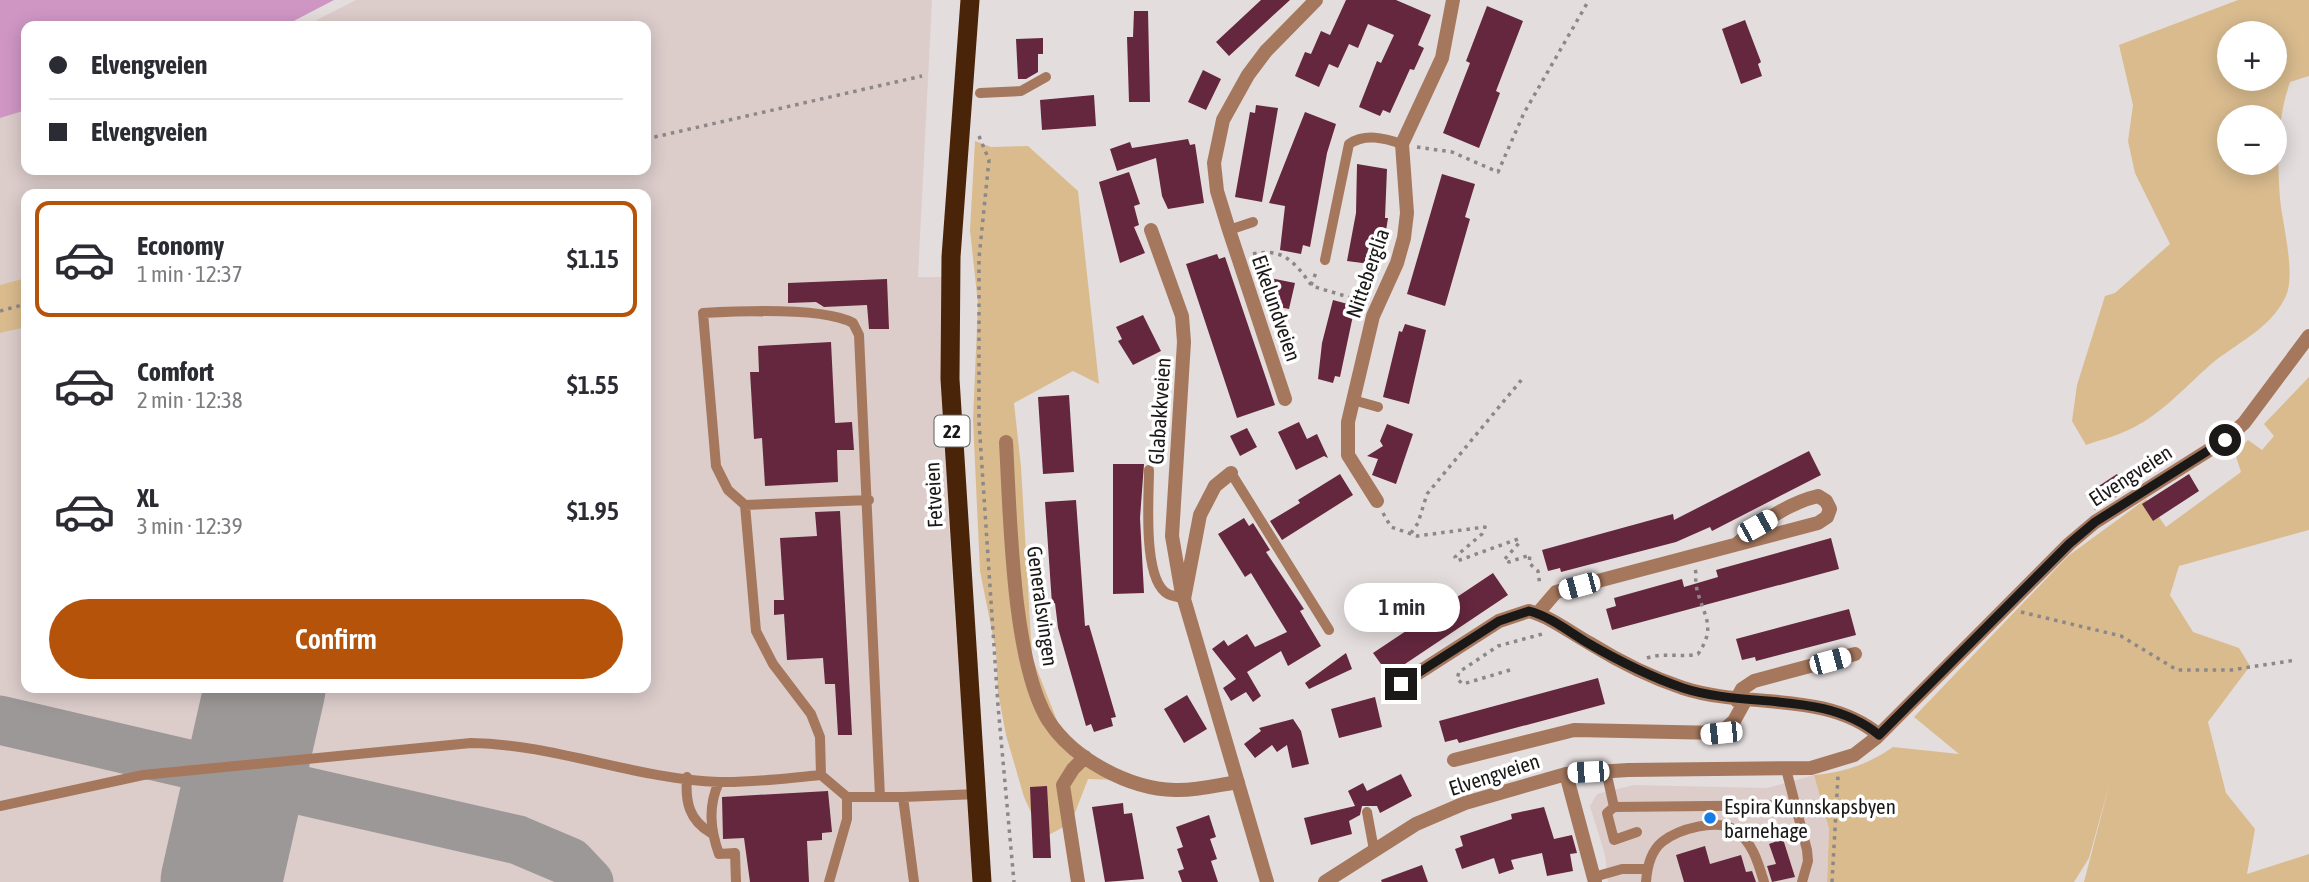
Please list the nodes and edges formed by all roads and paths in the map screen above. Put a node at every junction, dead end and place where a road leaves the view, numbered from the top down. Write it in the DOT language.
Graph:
graph roads {
  1 [pos="970,0"];
  2 [pos="1316,0"];
  3 [pos="1453,0"];
  4 [pos="1589,0"];
  5 [pos="922,76"];
  6 [pos="1046,77"];
  7 [pos="980,93"];
  8 [pos="978,131"];
  9 [pos="651,138"];
  10 [pos="1402,144"];
  11 [pos="1253,222"];
  12 [pos="1150,230"];
  13 [pos="1229,230"];
  14 [pos="1253,254"];
  15 [pos="1325,260"];
  16 [pos="1378,304"];
  17 [pos="21,305"];
  18 [pos="0,311"];
  19 [pos="2309,336"];
  20 [pos="1523,378"];
  21 [pos="1285,400"];
  22 [pos="1353,400"];
  23 [pos="1378,407"];
  24 [pos="1006,442"];
  25 [pos="1149,470"];
  26 [pos="1231,473"];
  27 [pos="869,500"];
  28 [pos="1377,501"];
  29 [pos="745,505"];
  30 [pos="1410,534"];
  31 [pos="1738,543"];
  32 [pos="1692,557"];
  33 [pos="1184,599"];
  34 [pos="1542,607"];
  35 [pos="2006,607"];
  36 [pos="1329,631"];
  37 [pos="1548,632"];
  38 [pos="1855,654"];
  39 [pos="2296,660"];
  40 [pos="1510,670"];
  41 [pos="1637,670"];
  42 [pos="1401,684"];
  43 [pos="1741,701"];
  44 [pos="1879,735"];
  45 [pos="1085,757"];
  46 [pos="1454,760"];
  47 [pos="1840,760"];
  48 [pos="1786,769"];
  49 [pos="1606,771"];
  50 [pos="1566,774"];
  51 [pos="821,775"];
  52 [pos="687,777"];
  53 [pos="719,782"];
  54 [pos="1238,782"];
  55 [pos="978,794"];
  56 [pos="847,797"];
  57 [pos="880,797"];
  58 [pos="903,797"];
  59 [pos="1796,805"];
  60 [pos="0,806"];
  61 [pos="1614,807"];
  62 [pos="1367,812"];
  63 [pos="1637,832"];
  64 [pos="711,833"];
  65 [pos="1374,850"];
  66 [pos="983,861"];
  67 [pos="1647,869"];
  68 [pos="1594,880"];
  69 [pos="736,882"];
  70 [pos="828,882"];
  71 [pos="914,882"];
  72 [pos="982,882"];
  73 [pos="988,882"];
  74 [pos="1014,882"];
  75 [pos="1078,882"];
  76 [pos="1267,882"];
  77 [pos="1325,882"];
  78 [pos="1646,882"];
  79 [pos="1764,882"];
  80 [pos="1801,882"];
  81 [pos="1832,882"];
  1 -- 55 [label="highway, Fetveien / 22"];
  2 -- 13 [label="street, Eikelundveien"];
  3 -- 10 [label="street, Nitteberglia"];
  4 -- 10 [label="path"];
  5 -- 9 [label="path"];
  6 -- 7 [label="lane"];
  8 -- 74 [label="path"];
  10 -- 15 [label="lane"];
  10 -- 16 [label="street, Nitteberglia"];
  11 -- 13 [label="lane"];
  12 -- 33 [label="street, Glabakkveien"];
  13 -- 21 [label="street, Eikelundveien"];
  14 -- 16 [label="path"];
  16 -- 22 [label="street, Nitteberglia"];
  17 -- 18 [label="path"];
  19 -- 35 [label="street, Elvengveien"];
  20 -- 30 [label="path"];
  22 -- 23 [label="lane"];
  22 -- 28 [label="street, Nitteberglia"];
  24 -- 45 [label="street, Generalsvingen"];
  25 -- 33 [label="lane, Glabakkveien"];
  26 -- 33 [label="street, Glabakkveien"];
  26 -- 36 [label="lane, Glabakkveien"];
  27 -- 29 [label="lane"];
  27 -- 29 [label="lane"];
  27 -- 57 [label="lane"];
  28 -- 30 [label="path"];
  29 -- 51 [label="lane"];
  30 -- 34 [label="path"];
  31 -- 31 [label="street"];
  31 -- 32 [label="street"];
  32 -- 34 [label="street"];
  32 -- 41 [label="path"];
  33 -- 54 [label="street, Glabakkveien"];
  34 -- 41 [label="street"];
  34 -- 42 [label="street"];
  35 -- 39 [label="path"];
  35 -- 44 [label="street, Elvengveien"];
  37 -- 40 [label="path"];
  38 -- 43 [label="street, Elvengveien"];
  41 -- 43 [label="street"];
  43 -- 44 [label="street"];
  43 -- 46 [label="street, Elvengveien"];
  44 -- 47 [label="street, Elvengveien"];
  45 -- 54 [label="street, Generalsvingen"];
  45 -- 75 [label="street"];
  47 -- 48 [label="street, Elvengveien"];
  47 -- 81 [label="path"];
  48 -- 49 [label="street, Elvengveien"];
  48 -- 59 [label="lane"];
  49 -- 50 [label="street, Elvengveien"];
  49 -- 61 [label="lane"];
  50 -- 65 [label="street, Elvengveien"];
  50 -- 68 [label="street"];
  51 -- 53 [label="lane"];
  51 -- 56 [label="lane"];
  52 -- 53 [label="lane"];
  52 -- 60 [label="lane"];
  52 -- 64 [label="lane"];
  53 -- 64 [label="lane"];
  54 -- 76 [label="street, Glabakkveien"];
  55 -- 58 [label="lane"];
  55 -- 66 [label="highway, Fetveien / 22"];
  56 -- 57 [label="lane"];
  56 -- 70 [label="lane"];
  57 -- 58 [label="lane"];
  58 -- 71 [label="lane"];
  59 -- 61 [label="lane"];
  59 -- 80 [label="lane"];
  61 -- 63 [label="lane"];
  62 -- 65 [label="lane"];
  64 -- 69 [label="lane"];
  65 -- 77 [label="street, Elvengveien"];
  66 -- 72 [label="highway, Fetveien / 22"];
  66 -- 73 [label="highway, Fetveien / 22"];
  67 -- 68 [label="lane"];
  67 -- 78 [label="lane"];
  67 -- 79 [label="lane"];
}
